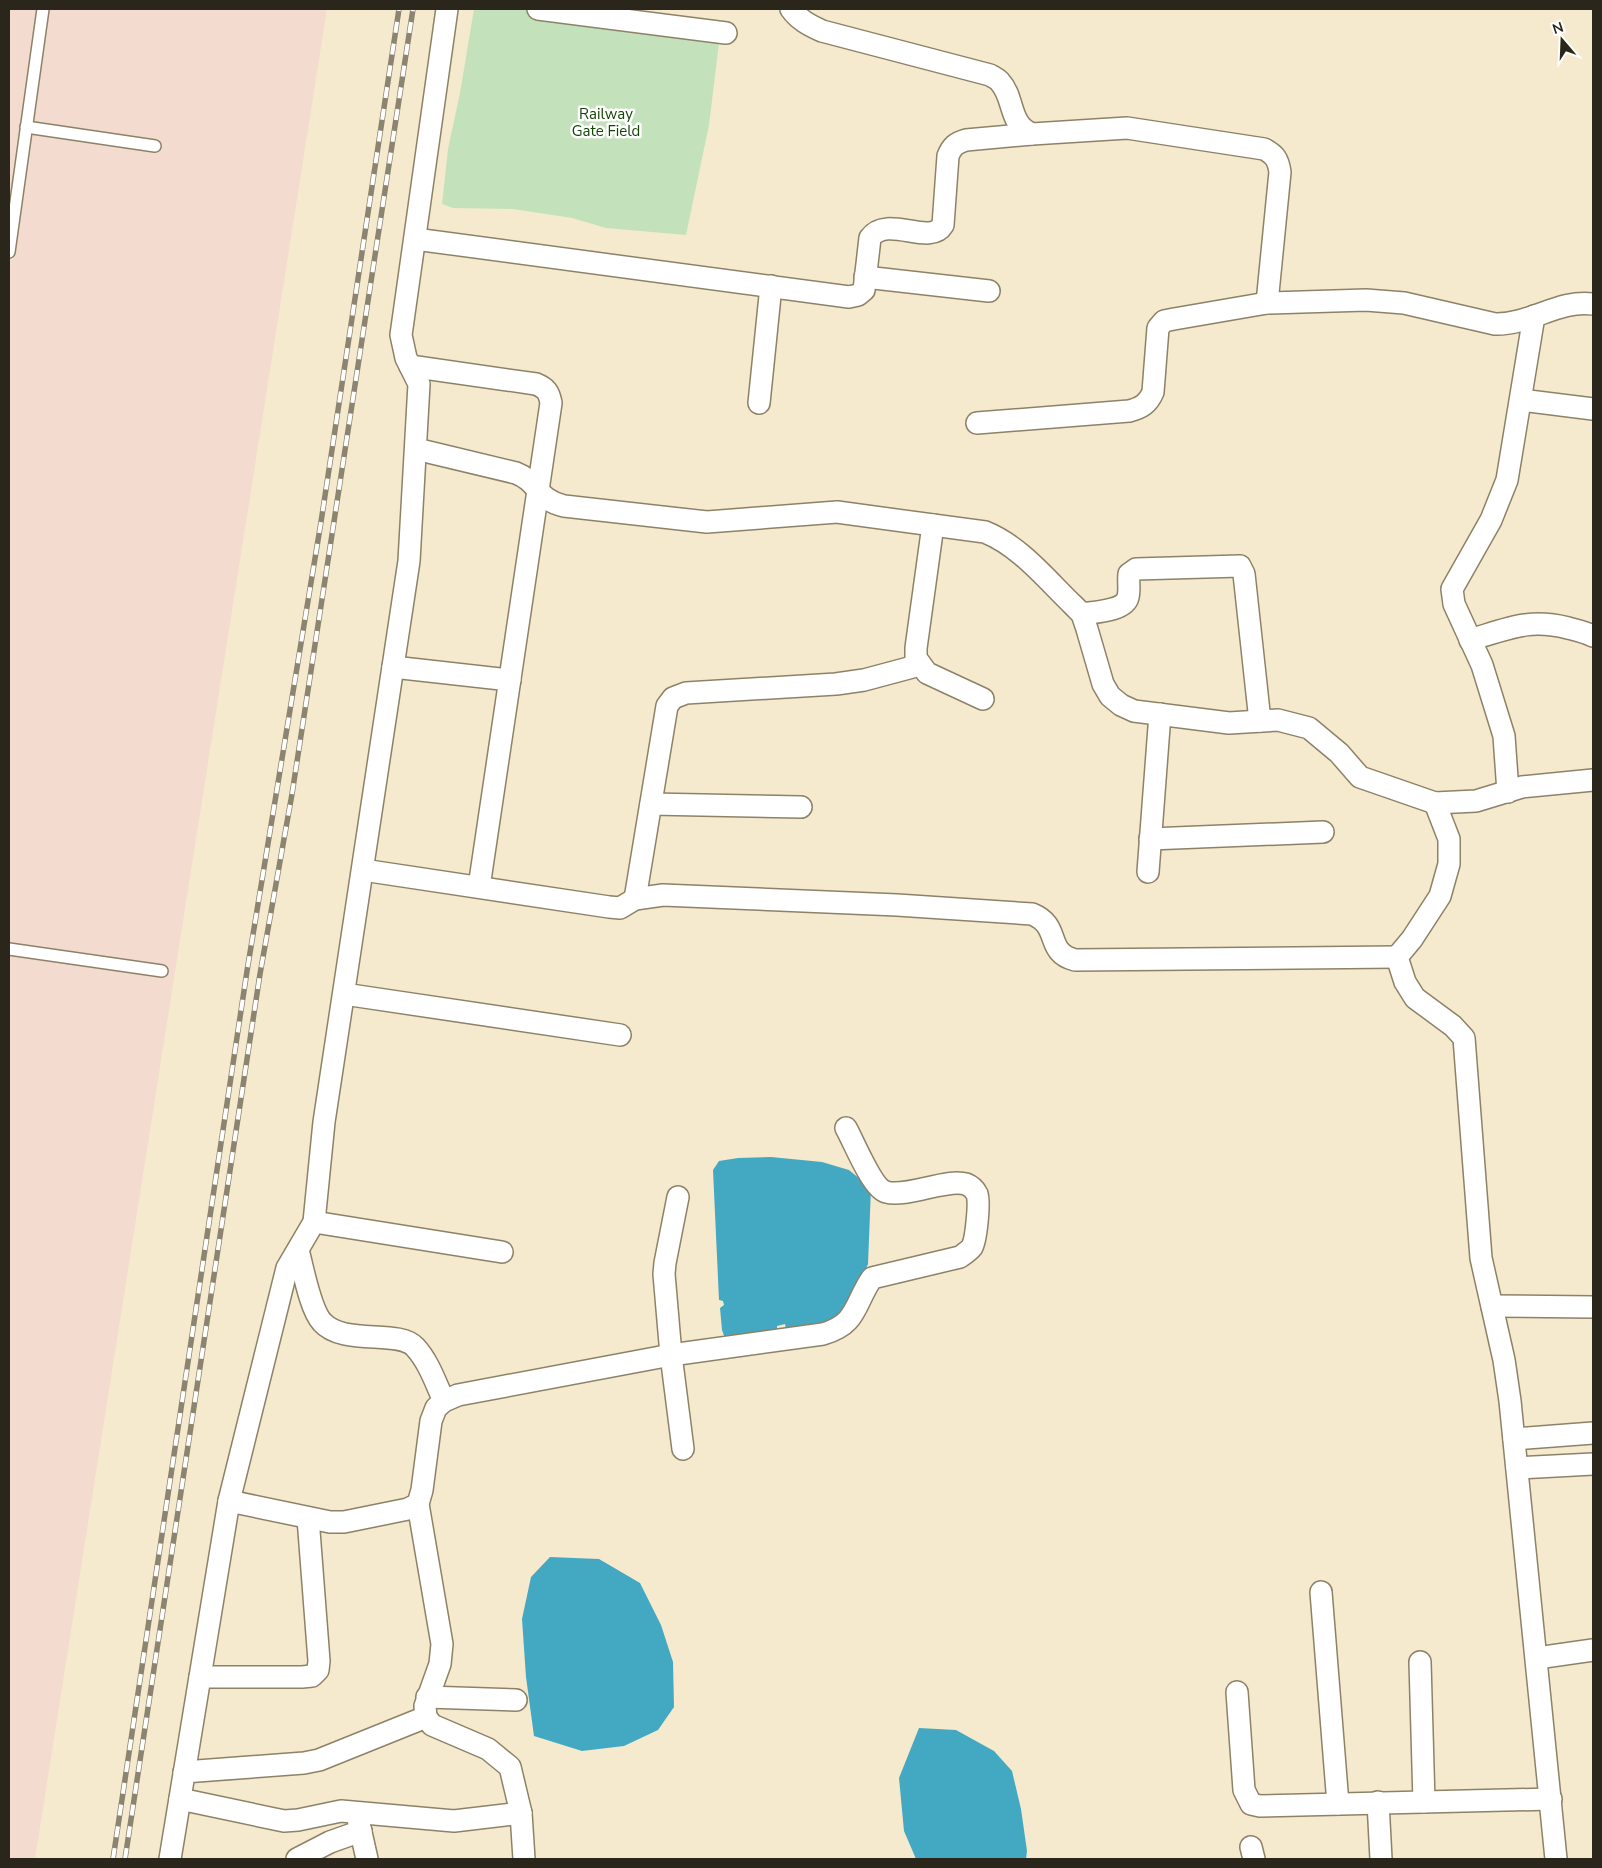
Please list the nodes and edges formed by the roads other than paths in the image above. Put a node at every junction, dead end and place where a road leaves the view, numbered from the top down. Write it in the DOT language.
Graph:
graph roads {
  1 [pos="43,9"];
  2 [pos="447,9"];
  3 [pos="538,9"];
  4 [pos="791,9"];
  5 [pos="726,33"];
  6 [pos="26,127"];
  7 [pos="1032,134"];
  8 [pos="155,146"];
  9 [pos="415,239"];
  10 [pos="9,252"];
  11 [pos="866,277"];
  12 [pos="771,286"];
  13 [pos="989,291"];
  14 [pos="1267,303"];
  15 [pos="1593,304"];
  16 [pos="1534,316"];
  17 [pos="410,366"];
  18 [pos="1521,400"];
  19 [pos="759,403"];
  20 [pos="1593,409"];
  21 [pos="977,424"];
  22 [pos="416,449"];
  23 [pos="539,492"];
  24 [pos="933,524"];
  25 [pos="1082,614"];
  26 [pos="1593,636"];
  27 [pos="1470,640"];
  28 [pos="920,665"];
  29 [pos="394,667"];
  30 [pos="510,680"];
  31 [pos="984,699"];
  32 [pos="1160,714"];
  33 [pos="1260,721"];
  34 [pos="1593,780"];
  35 [pos="1508,792"];
  36 [pos="1434,803"];
  37 [pos="651,804"];
  38 [pos="801,807"];
  39 [pos="1323,832"];
  40 [pos="1150,839"];
  41 [pos="363,870"];
  42 [pos="1148,872"];
  43 [pos="479,887"];
  44 [pos="635,899"];
  45 [pos="9,949"];
  46 [pos="1397,957"];
  47 [pos="162,971"];
  48 [pos="344,994"];
  49 [pos="620,1035"];
  50 [pos="846,1128"];
  51 [pos="678,1197"];
  52 [pos="314,1222"];
  53 [pos="298,1250"];
  54 [pos="502,1252"];
  55 [pos="1492,1306"];
  56 [pos="1593,1307"];
  57 [pos="671,1355"];
  58 [pos="444,1401"];
  59 [pos="1593,1433"];
  60 [pos="1514,1440"];
  61 [pos="684,1449"];
  62 [pos="1593,1464"];
  63 [pos="1517,1468"];
  64 [pos="229,1501"];
  65 [pos="418,1504"];
  66 [pos="308,1518"];
  67 [pos="1321,1592"];
  68 [pos="1593,1650"];
  69 [pos="1537,1658"];
  70 [pos="1420,1662"];
  71 [pos="200,1677"];
  72 [pos="1237,1692"];
  73 [pos="516,1700"];
  74 [pos="427,1707"];
  75 [pos="184,1772"];
  76 [pos="180,1799"];
  77 [pos="1551,1799"];
  78 [pos="1378,1802"];
  79 [pos="1424,1802"];
  80 [pos="1338,1804"];
  81 [pos="521,1813"];
  82 [pos="359,1821"];
  83 [pos="170,1859"];
  84 [pos="297,1859"];
  85 [pos="367,1859"];
  86 [pos="524,1859"];
  87 [pos="1381,1859"];
  88 [pos="1556,1859"];
  1 -- 6 [label="lane"];
  2 -- 9 [label="street"];
  3 -- 5 [label="street"];
  4 -- 7 [label="street"];
  6 -- 8 [label="lane"];
  6 -- 10 [label="lane"];
  7 -- 11 [label="street"];
  7 -- 14 [label="street"];
  9 -- 12 [label="street"];
  9 -- 17 [label="street"];
  11 -- 12 [label="street"];
  11 -- 13 [label="street"];
  12 -- 19 [label="street"];
  14 -- 16 [label="street"];
  14 -- 21 [label="street"];
  15 -- 16 [label="street"];
  16 -- 18 [label="street"];
  17 -- 22 [label="street"];
  17 -- 23 [label="street"];
  18 -- 20 [label="street"];
  18 -- 27 [label="street"];
  22 -- 23 [label="street"];
  22 -- 29 [label="street"];
  23 -- 24 [label="street"];
  23 -- 30 [label="street"];
  24 -- 25 [label="street"];
  24 -- 28 [label="street"];
  25 -- 32 [label="street"];
  25 -- 33 [label="street"];
  26 -- 27 [label="street"];
  27 -- 35 [label="street"];
  28 -- 31 [label="street"];
  28 -- 37 [label="street"];
  29 -- 30 [label="street"];
  29 -- 41 [label="street"];
  30 -- 43 [label="street"];
  32 -- 33 [label="street"];
  32 -- 40 [label="street"];
  33 -- 36 [label="street"];
  34 -- 35 [label="street"];
  35 -- 36 [label="street"];
  36 -- 46 [label="street"];
  37 -- 38 [label="street"];
  37 -- 44 [label="street"];
  39 -- 40 [label="street"];
  40 -- 42 [label="street"];
  41 -- 43 [label="street"];
  41 -- 48 [label="street"];
  43 -- 44 [label="street"];
  44 -- 46 [label="street"];
  45 -- 47 [label="lane"];
  46 -- 55 [label="street"];
  48 -- 49 [label="street"];
  48 -- 52 [label="street"];
  50 -- 57 [label="street"];
  51 -- 57 [label="street"];
  52 -- 53 [label="street"];
  52 -- 54 [label="street"];
  53 -- 58 [label="street"];
  53 -- 64 [label="street"];
  55 -- 56 [label="street"];
  55 -- 60 [label="street"];
  57 -- 58 [label="street"];
  57 -- 61 [label="street"];
  58 -- 65 [label="street"];
  59 -- 60 [label="street"];
  60 -- 63 [label="street"];
  62 -- 63 [label="street"];
  63 -- 69 [label="street"];
  64 -- 66 [label="street"];
  64 -- 71 [label="street"];
  65 -- 66 [label="street"];
  65 -- 74 [label="street"];
  66 -- 71 [label="street"];
  67 -- 80 [label="street"];
  68 -- 69 [label="street"];
  69 -- 77 [label="street"];
  70 -- 79 [label="street"];
  71 -- 75 [label="street"];
  72 -- 80 [label="street"];
  73 -- 74 [label="street"];
  74 -- 75 [label="street"];
  74 -- 81 [label="street"];
  75 -- 76 [label="street"];
  76 -- 82 [label="street"];
  76 -- 83 [label="street"];
  77 -- 79 [label="street"];
  77 -- 88 [label="street"];
  78 -- 79 [label="street"];
  78 -- 80 [label="street"];
  78 -- 87 [label="street"];
  81 -- 82 [label="street"];
  81 -- 86 [label="street"];
  82 -- 84 [label="street"];
  82 -- 85 [label="street"];
}
